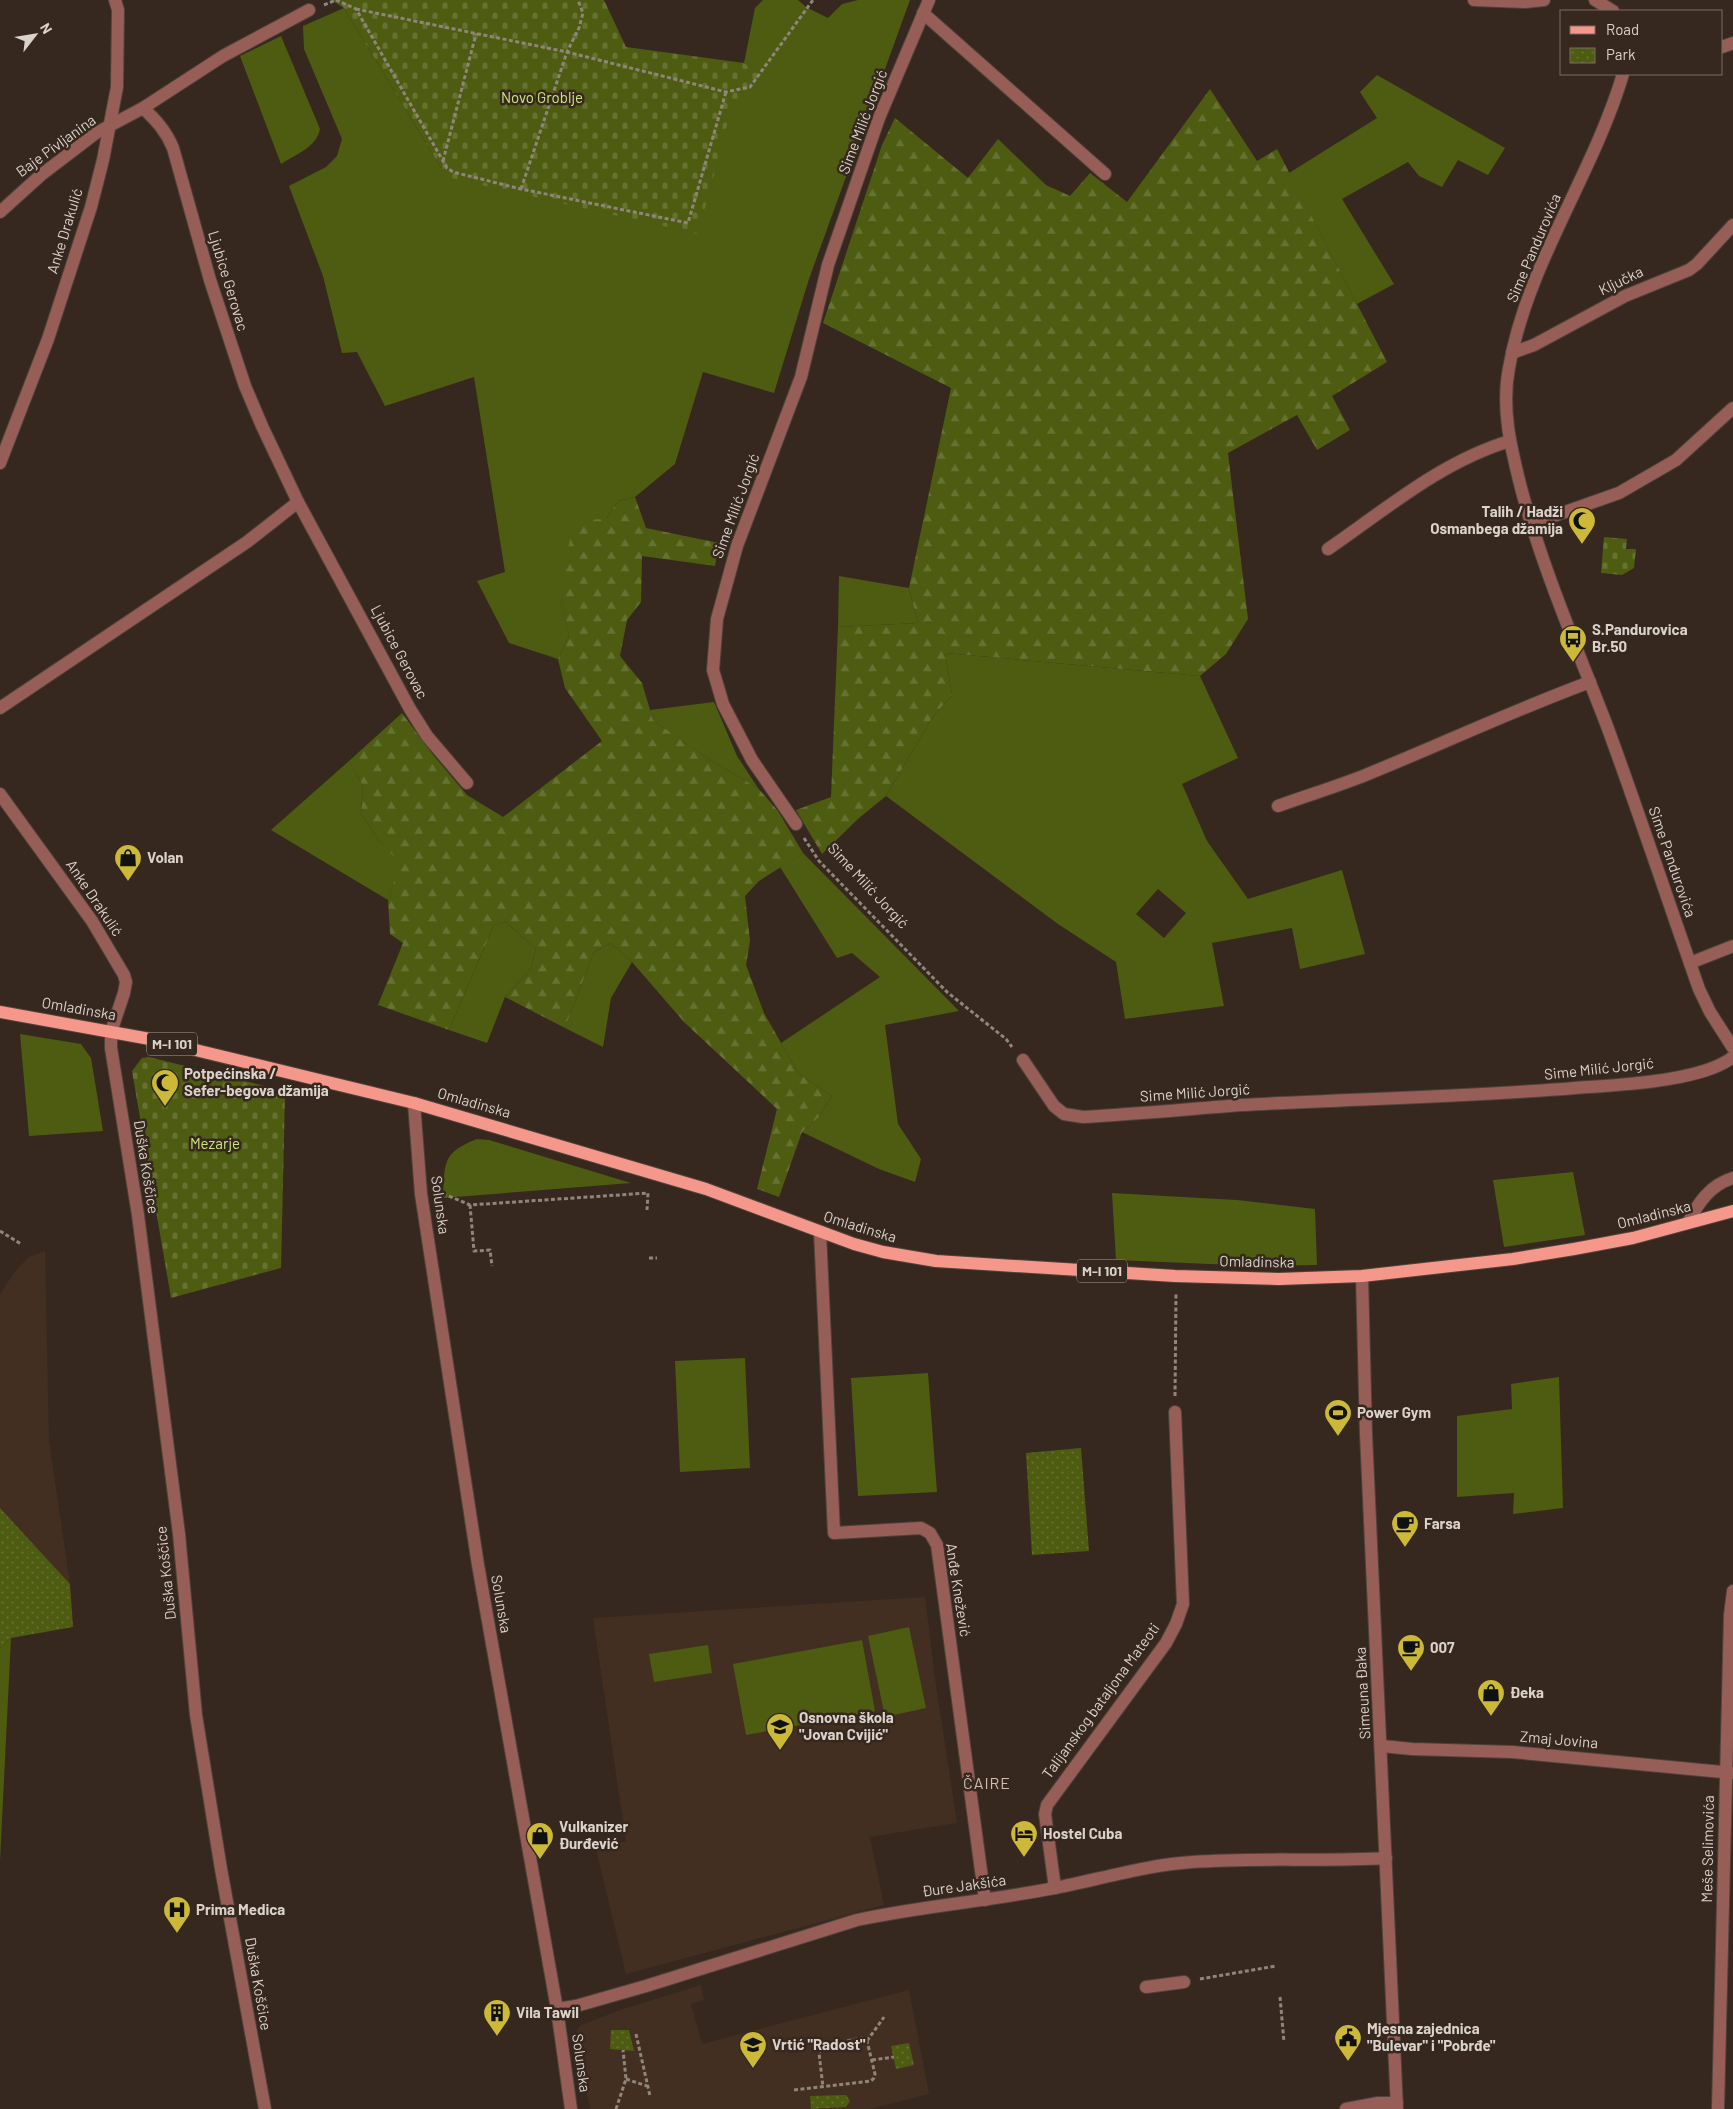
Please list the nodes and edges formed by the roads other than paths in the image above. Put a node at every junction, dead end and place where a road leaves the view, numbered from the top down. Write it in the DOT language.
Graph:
graph roads {
  1 [pos="115,0"];
  2 [pos="929,0"];
  3 [pos="1474,0"];
  4 [pos="1544,0"];
  5 [pos="309,10"];
  6 [pos="923,13"];
  7 [pos="1623,75"];
  8 [pos="143,108"];
  9 [pos="110,127"];
  10 [pos="1105,174"];
  11 [pos="0,212"];
  12 [pos="1733,225"];
  13 [pos="1512,353"];
  14 [pos="1733,408"];
  15 [pos="1510,441"];
  16 [pos="0,463"];
  17 [pos="298,502"];
  18 [pos="1531,524"];
  19 [pos="1328,549"];
  20 [pos="1590,682"];
  21 [pos="0,708"];
  22 [pos="467,783"];
  23 [pos="0,794"];
  24 [pos="1278,806"];
  25 [pos="796,824"];
  26 [pos="1733,946"];
  27 [pos="1690,963"];
  28 [pos="0,1012"];
  29 [pos="111,1032"];
  30 [pos="1733,1048"];
  31 [pos="1733,1057"];
  32 [pos="1023,1060"];
  33 [pos="414,1103"];
  34 [pos="1733,1178"];
  35 [pos="1733,1212"];
  36 [pos="1688,1224"];
  37 [pos="820,1232"];
  38 [pos="1362,1276"];
  39 [pos="1175,1412"];
  40 [pos="1733,1591"];
  41 [pos="1382,1746"];
  42 [pos="1730,1772"];
  43 [pos="1386,1858"];
  44 [pos="1055,1888"];
  45 [pos="985,1900"];
  46 [pos="1184,1982"];
  47 [pos="1146,1988"];
  48 [pos="557,2009"];
  49 [pos="1397,2106"];
  50 [pos="265,2109"];
  51 [pos="570,2109"];
  52 [pos="1346,2109"];
  53 [pos="1718,2109"];
  1 -- 9 [label="street, Anke Drakulić"];
  2 -- 6 [label="street, Sime Milić Jorgić"];
  3 -- 4 [label="street"];
  5 -- 8 [label="street"];
  6 -- 10 [label="street"];
  6 -- 25 [label="street, Sime Milić Jorgić"];
  7 -- 13 [label="street, Sime Pandurovića"];
  8 -- 9 [label="street"];
  8 -- 17 [label="street, Ljubice Gerovac"];
  9 -- 11 [label="street, Baje Pivljanina"];
  9 -- 16 [label="street, Anke Drakulić"];
  12 -- 13 [label="street, Ključka"];
  13 -- 15 [label="street, Sime Pandurovića"];
  14 -- 18 [label="street"];
  15 -- 18 [label="street, Sime Pandurovića"];
  15 -- 19 [label="street"];
  17 -- 21 [label="street"];
  17 -- 22 [label="street, Ljubice Gerovac"];
  18 -- 20 [label="street, Sime Pandurovića"];
  20 -- 24 [label="street"];
  20 -- 27 [label="street, Sime Pandurovića"];
  23 -- 29 [label="street, Anke Drakulić"];
  26 -- 27 [label="street"];
  27 -- 30 [label="street, Sime Pandurovića"];
  28 -- 29 [label="main road, Omladinska / M-I 101"];
  29 -- 33 [label="main road, Omladinska / M-I 101"];
  29 -- 50 [label="street, Duška Koščice"];
  31 -- 32 [label="street, Sime Milić Jorgić"];
  33 -- 37 [label="main road, Omladinska / M-I 101"];
  33 -- 48 [label="street, Solunska"];
  34 -- 36 [label="street"];
  35 -- 36 [label="main road, Omladinska / M-I 101"];
  36 -- 38 [label="main road, Omladinska / M-I 101"];
  37 -- 38 [label="main road, Omladinska / M-I 101"];
  37 -- 45 [label="street, Anđe Knežević"];
  38 -- 41 [label="street, Simeuna Đaka"];
  39 -- 44 [label="street, Talijanskog bataljona Mateoti"];
  40 -- 42 [label="street, Meše Selimovića"];
  41 -- 42 [label="street, Zmaj Jovina"];
  41 -- 43 [label="street, Simeuna Đaka"];
  42 -- 53 [label="street, Meše Selimovića"];
  43 -- 44 [label="street, Đure Jakšića"];
  43 -- 49 [label="street, Simeuna Đaka"];
  44 -- 45 [label="street, Đure Jakšića"];
  45 -- 48 [label="street, Đure Jakšića"];
  46 -- 47 [label="street"];
  48 -- 51 [label="street, Solunska"];
  49 -- 52 [label="street"];
}
